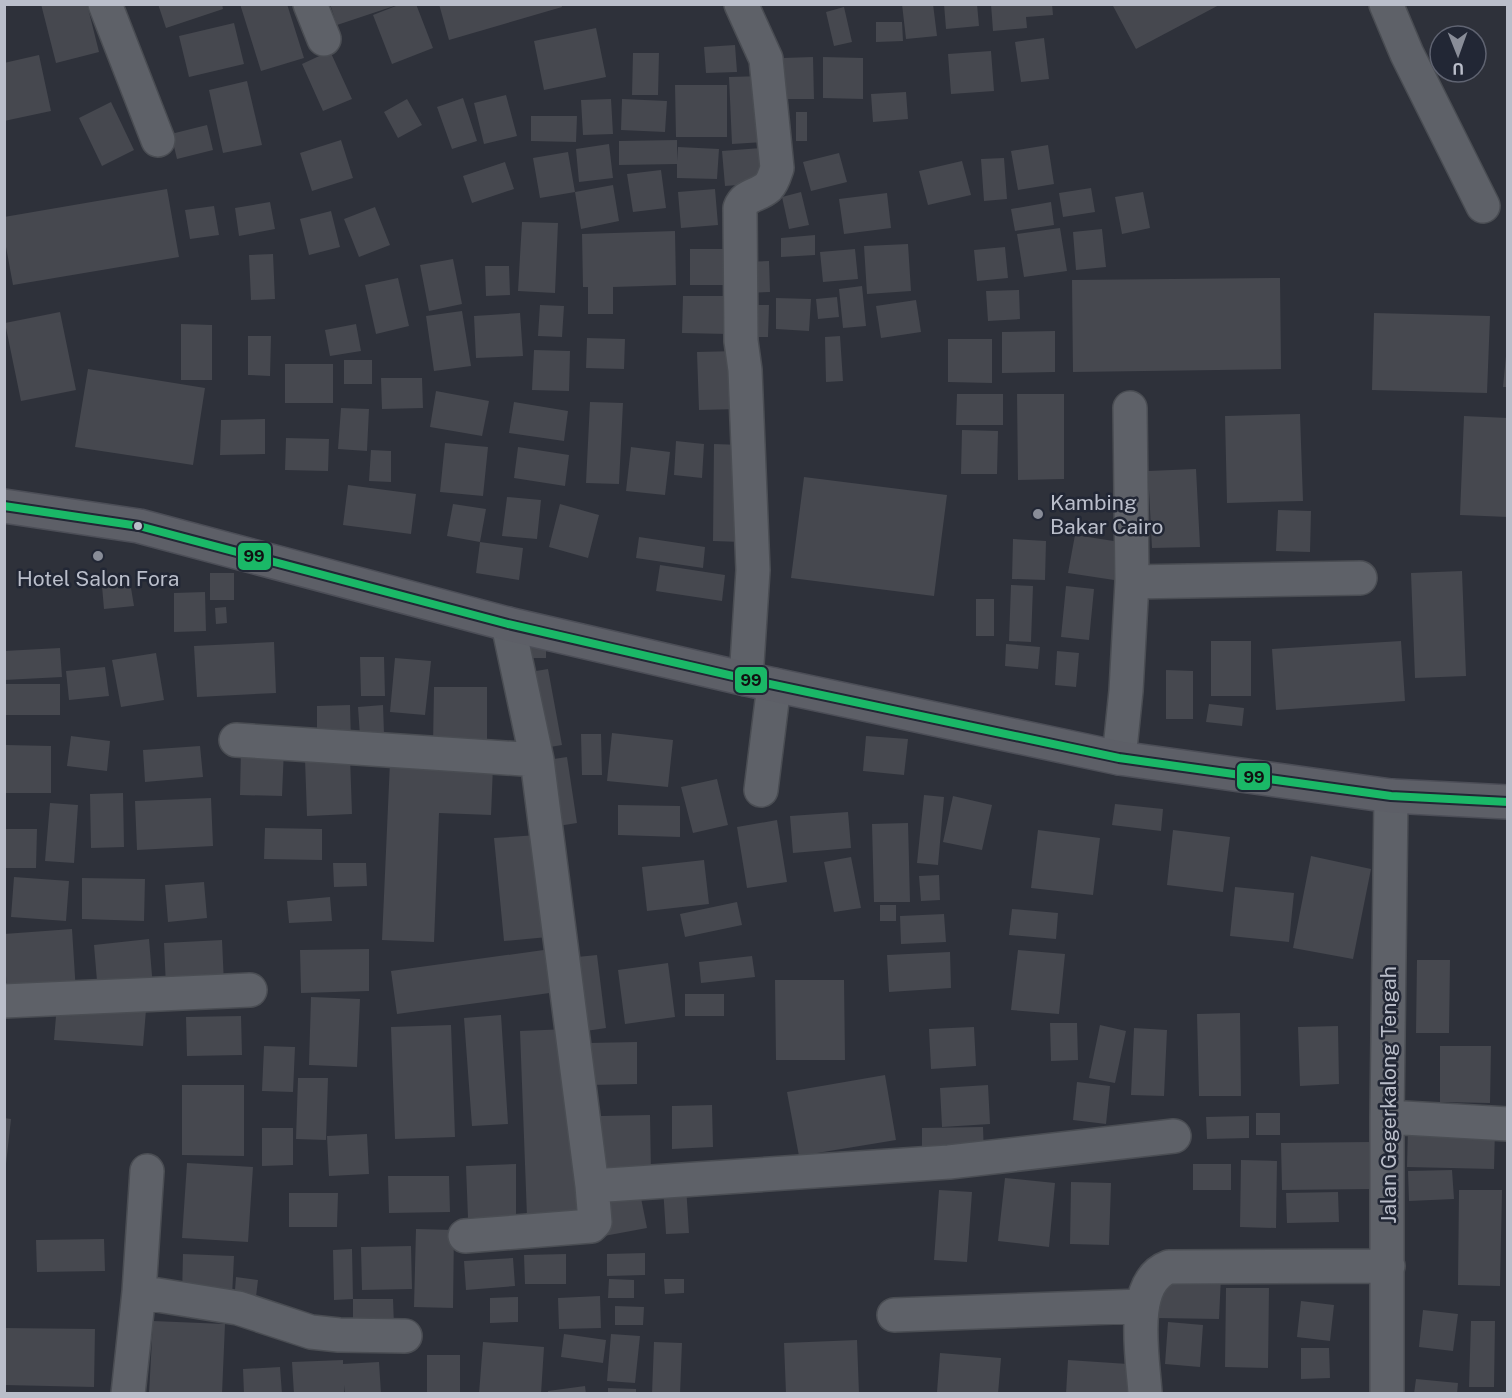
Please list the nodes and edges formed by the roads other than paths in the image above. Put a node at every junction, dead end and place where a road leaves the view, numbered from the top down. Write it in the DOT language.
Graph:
graph roads {
  1 [pos="105,4"];
  2 [pos="310,4"];
  3 [pos="741,4"];
  4 [pos="1386,4"];
  5 [pos="324,39"];
  6 [pos="158,140"];
  7 [pos="1483,206"];
  8 [pos="1130,408"];
  9 [pos="4,506"];
  10 [pos="1360,578"];
  11 [pos="1132,582"];
  12 [pos="508,624"];
  13 [pos="760,682"];
  14 [pos="236,740"];
  15 [pos="1119,758"];
  16 [pos="537,760"];
  17 [pos="761,790"];
  18 [pos="1391,796"];
  19 [pos="1508,802"];
  20 [pos="250,990"];
  21 [pos="4,1001"];
  22 [pos="1387,1117"];
  23 [pos="1508,1124"];
  24 [pos="1174,1137"];
  25 [pos="147,1171"];
  26 [pos="591,1186"];
  27 [pos="465,1236"];
  28 [pos="1388,1266"];
  29 [pos="139,1292"];
  30 [pos="1141,1306"];
  31 [pos="894,1316"];
  32 [pos="405,1336"];
  33 [pos="1145,1393"];
  34 [pos="128,1394"];
  35 [pos="1387,1394"];
  1 -- 6 [label="street"];
  2 -- 5 [label="street"];
  3 -- 13 [label="street"];
  4 -- 7 [label="street"];
  8 -- 11 [label="street"];
  9 -- 12 [label="main road"];
  10 -- 11 [label="street"];
  11 -- 15 [label="street"];
  12 -- 13 [label="main road"];
  12 -- 16 [label="street"];
  13 -- 15 [label="main road"];
  13 -- 17 [label="street"];
  14 -- 16 [label="street"];
  15 -- 18 [label="main road"];
  16 -- 26 [label="street"];
  18 -- 19 [label="main road"];
  18 -- 22 [label="street, Jalan Gegerkalong Tengah"];
  20 -- 21 [label="street"];
  22 -- 23 [label="street"];
  22 -- 28 [label="street, Jalan Gegerkalong Tengah"];
  24 -- 26 [label="street"];
  25 -- 29 [label="street"];
  26 -- 27 [label="street"];
  28 -- 30 [label="street"];
  28 -- 35 [label="street, Jalan Gegerkalong Tengah"];
  29 -- 32 [label="street"];
  29 -- 34 [label="street"];
  30 -- 31 [label="street"];
  30 -- 33 [label="street"];
}
